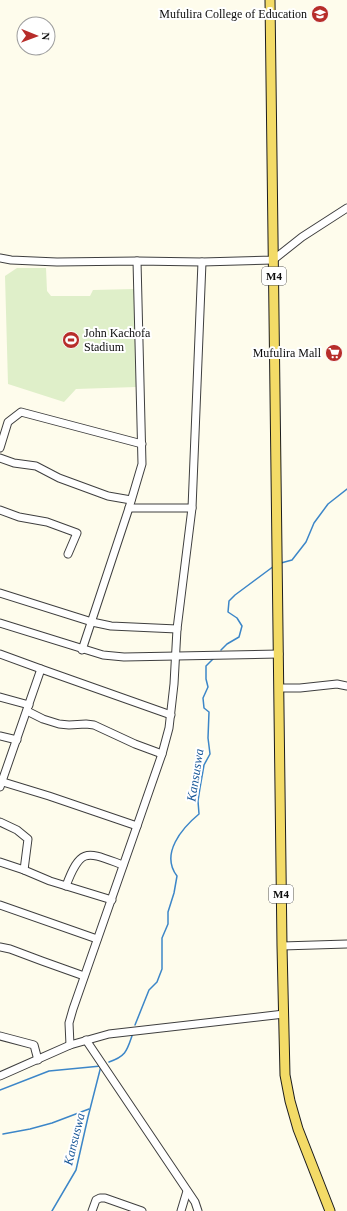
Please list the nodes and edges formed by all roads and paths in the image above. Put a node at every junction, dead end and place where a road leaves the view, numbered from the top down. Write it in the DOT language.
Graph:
graph roads {
  1 [pos="270,0"];
  2 [pos="347,208"];
  3 [pos="0,258"];
  4 [pos="273,260"];
  5 [pos="137,261"];
  6 [pos="202,262"];
  7 [pos="142,444"];
  8 [pos="0,448"];
  9 [pos="0,458"];
  10 [pos="132,500"];
  11 [pos="130,508"];
  12 [pos="192,508"];
  13 [pos="0,510"];
  14 [pos="68,554"];
  15 [pos="0,593"];
  16 [pos="92,622"];
  17 [pos="0,623"];
  18 [pos="177,629"];
  19 [pos="82,650"];
  20 [pos="0,654"];
  21 [pos="279,654"];
  22 [pos="176,656"];
  23 [pos="41,669"];
  24 [pos="347,686"];
  25 [pos="279,688"];
  26 [pos="0,697"];
  27 [pos="28,708"];
  28 [pos="171,714"];
  29 [pos="0,736"];
  30 [pos="17,740"];
  31 [pos="162,754"];
  32 [pos="1,784"];
  33 [pos="0,822"];
  34 [pos="137,826"];
  35 [pos="0,862"];
  36 [pos="123,865"];
  37 [pos="24,870"];
  38 [pos="66,886"];
  39 [pos="112,900"];
  40 [pos="0,905"];
  41 [pos="97,939"];
  42 [pos="347,944"];
  43 [pos="282,946"];
  44 [pos="0,947"];
  45 [pos="84,976"];
  46 [pos="284,1014"];
  47 [pos="0,1036"];
  48 [pos="86,1040"];
  49 [pos="70,1045"];
  50 [pos="38,1060"];
  51 [pos="0,1076"];
  52 [pos="187,1191"];
  53 [pos="92,1211"];
  54 [pos="142,1211"];
  55 [pos="181,1211"];
  56 [pos="198,1211"];
  57 [pos="330,1211"];
  1 -- 4 [label="main road, M4"];
  2 -- 4 [label="street"];
  3 -- 5 [label="street"];
  4 -- 6 [label="street"];
  4 -- 21 [label="main road, M4"];
  5 -- 6 [label="street"];
  5 -- 7 [label="street"];
  6 -- 12 [label="street"];
  7 -- 8 [label="street"];
  7 -- 10 [label="street"];
  9 -- 10 [label="street"];
  10 -- 11 [label="street"];
  11 -- 12 [label="street"];
  11 -- 16 [label="street"];
  12 -- 18 [label="street"];
  13 -- 14 [label="street"];
  15 -- 16 [label="street"];
  16 -- 18 [label="street"];
  16 -- 19 [label="street"];
  17 -- 19 [label="street"];
  18 -- 22 [label="street"];
  19 -- 22 [label="street"];
  20 -- 23 [label="street"];
  21 -- 22 [label="street"];
  21 -- 25 [label="main road, M4"];
  22 -- 28 [label="street"];
  23 -- 27 [label="street"];
  23 -- 28 [label="street"];
  24 -- 25 [label="street"];
  25 -- 43 [label="main road, M4"];
  26 -- 27 [label="street"];
  27 -- 30 [label="street"];
  27 -- 31 [label="street"];
  28 -- 31 [label="street"];
  29 -- 30 [label="street"];
  30 -- 32 [label="street"];
  31 -- 34 [label="street"];
  32 -- 34 [label="street"];
  33 -- 37 [label="street"];
  34 -- 36 [label="street"];
  35 -- 37 [label="street"];
  36 -- 38 [label="street"];
  36 -- 39 [label="street"];
  37 -- 38 [label="street"];
  38 -- 39 [label="street"];
  39 -- 41 [label="street"];
  40 -- 41 [label="street"];
  41 -- 45 [label="street"];
  42 -- 43 [label="street"];
  43 -- 46 [label="main road, M4"];
  44 -- 45 [label="street"];
  45 -- 49 [label="street"];
  46 -- 48 [label="street"];
  46 -- 57 [label="main road, M4"];
  47 -- 50 [label="street"];
  48 -- 49 [label="street"];
  48 -- 52 [label="street"];
  49 -- 50 [label="street"];
  50 -- 51 [label="street"];
  52 -- 55 [label="street"];
  52 -- 56 [label="street"];
  53 -- 54 [label="street"];
}
